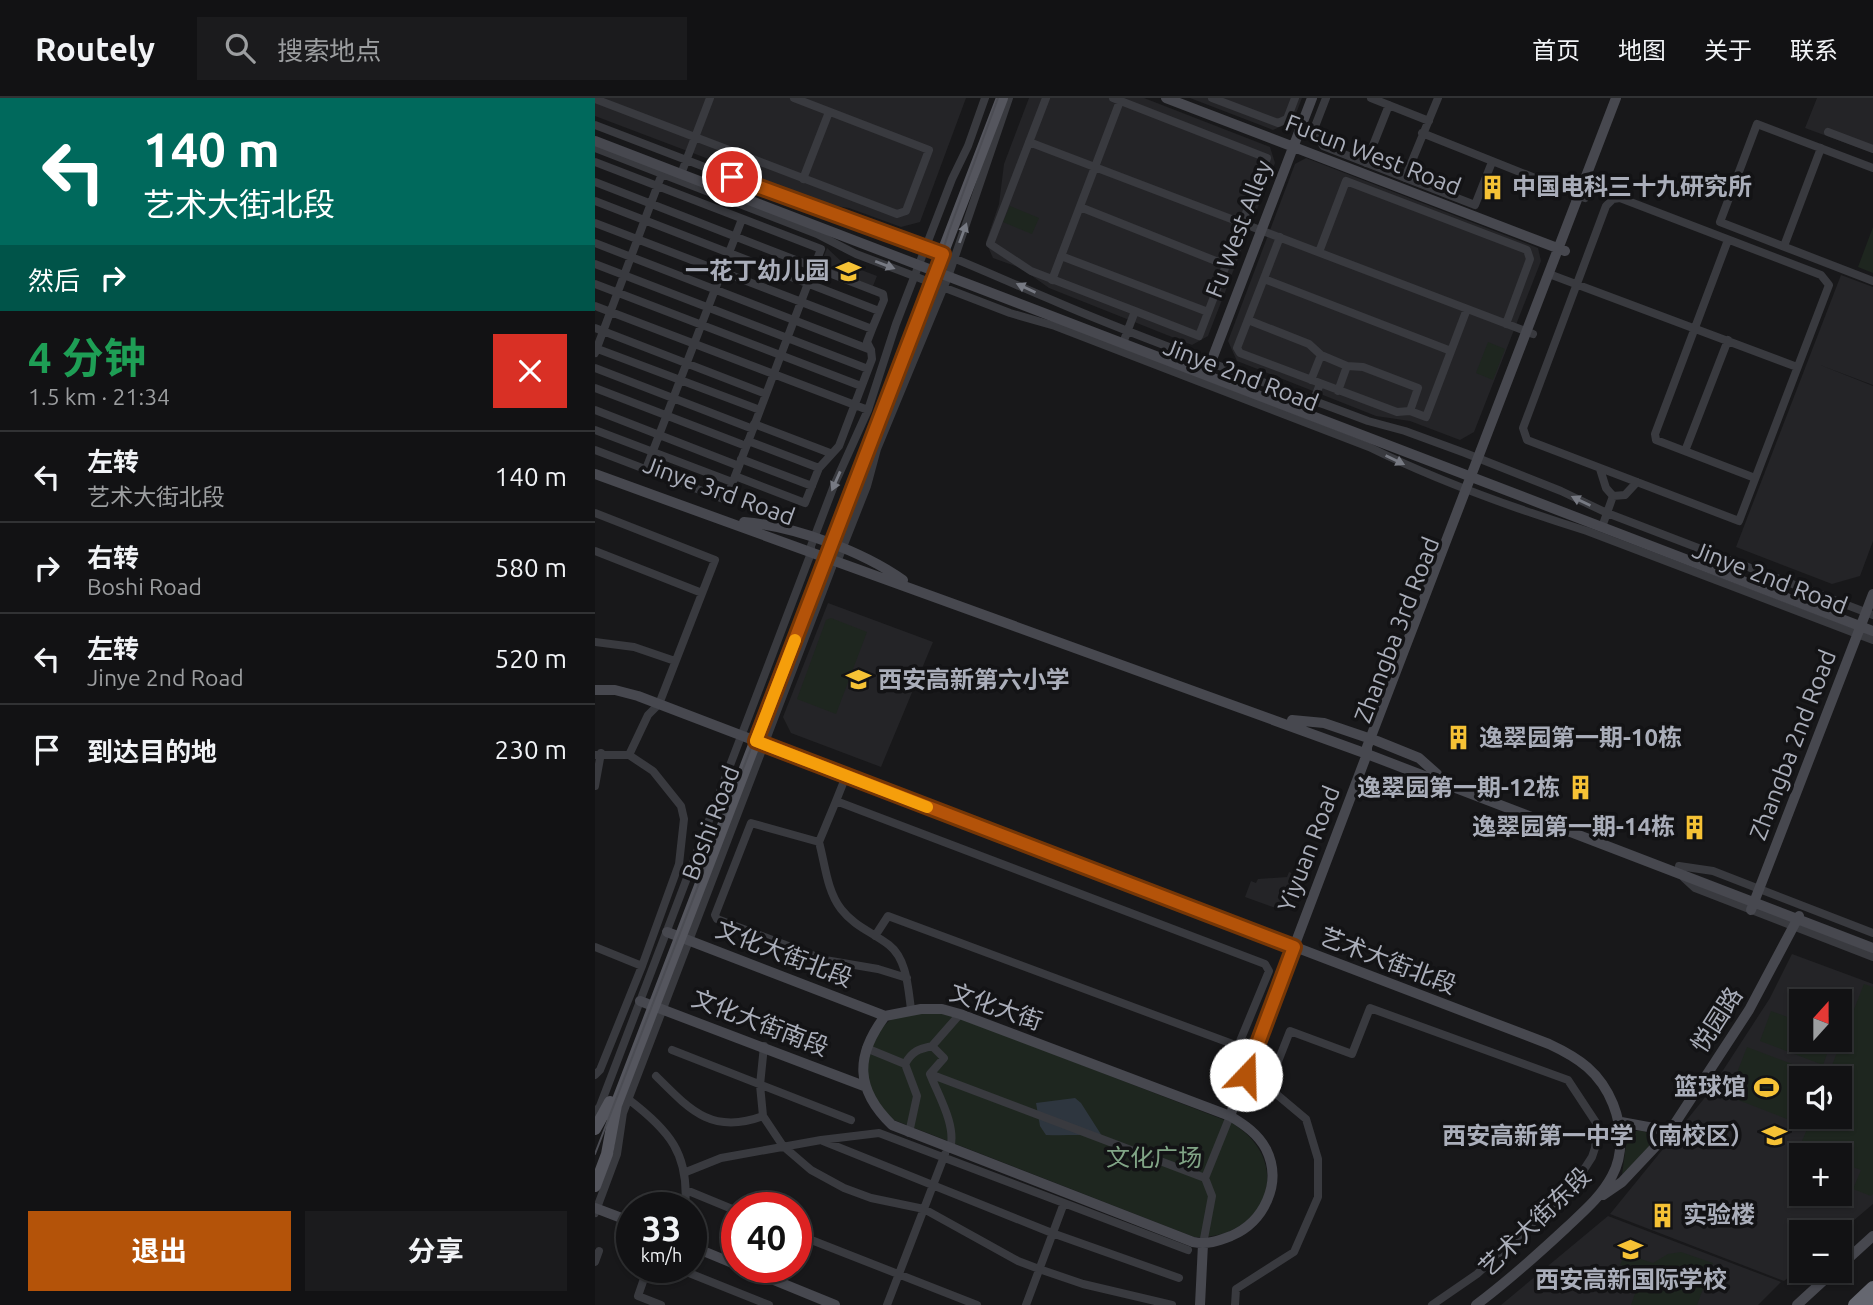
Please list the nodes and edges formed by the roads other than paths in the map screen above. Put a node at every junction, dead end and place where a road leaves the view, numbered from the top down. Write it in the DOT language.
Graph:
graph roads {
  1 [pos="710,98"];
  2 [pos="794,98"];
  3 [pos="985,98"];
  4 [pos="993,98"];
  5 [pos="1002,98"];
  6 [pos="1009,98"];
  7 [pos="1046,98"];
  8 [pos="1166,98"];
  9 [pos="1212,98"];
  10 [pos="1295,98"];
  11 [pos="1312,98"];
  12 [pos="1326,98"];
  13 [pos="1371,98"];
  14 [pos="1438,98"];
  15 [pos="1616,98"];
  16 [pos="1623,98"];
  17 [pos="595,99"];
  18 [pos="1117,99"];
  19 [pos="1389,105"];
  20 [pos="829,112"];
  21 [pos="1429,121"];
  22 [pos="595,125"];
  23 [pos="1828,132"];
  24 [pos="1422,133"];
  25 [pos="595,134"];
  26 [pos="695,138"];
  27 [pos="595,141"];
  28 [pos="1029,142"];
  29 [pos="1293,147"];
  30 [pos="595,148"];
  31 [pos="1821,148"];
  32 [pos="1873,149"];
  33 [pos="595,162"];
  34 [pos="1492,162"];
  35 [pos="1366,163"];
  36 [pos="683,167"];
  37 [pos="1095,167"];
  38 [pos="1873,168"];
  39 [pos="663,171"];
  40 [pos="803,178"];
  41 [pos="1405,178"];
  42 [pos="595,182"];
  43 [pos="658,187"];
  44 [pos="1582,197"];
  45 [pos="595,201"];
  46 [pos="651,204"];
  47 [pos="1080,207"];
  48 [pos="742,219"];
  49 [pos="645,220"];
  50 [pos="595,223"];
  51 [pos="1242,223"];
  52 [pos="1261,231"];
  53 [pos="735,236"];
  54 [pos="1280,237"];
  55 [pos="638,239"];
  56 [pos="1728,240"];
  57 [pos="595,243"];
  58 [pos="1784,246"];
  59 [pos="1562,250"];
  60 [pos="1319,252"];
  61 [pos="729,253"];
  62 [pos="1061,256"];
  63 [pos="631,258"];
  64 [pos="595,264"];
  65 [pos="1226,265"];
  66 [pos="815,267"];
  67 [pos="934,268"];
  68 [pos="721,271"];
  69 [pos="624,275"];
  70 [pos="1552,275"];
  71 [pos="1052,279"];
  72 [pos="1264,279"];
  73 [pos="1873,281"];
  74 [pos="809,283"];
  75 [pos="1577,283"];
  76 [pos="595,284"];
  77 [pos="714,289"];
  78 [pos="618,293"];
  79 [pos="802,302"];
  80 [pos="595,306"];
  81 [pos="708,307"];
  82 [pos="1467,309"];
  83 [pos="1135,310"];
  84 [pos="879,311"];
  85 [pos="611,312"];
  86 [pos="1208,312"];
  87 [pos="795,320"];
  88 [pos="1248,320"];
  89 [pos="1506,324"];
  90 [pos="701,325"];
  91 [pos="1695,328"];
  92 [pos="872,329"];
  93 [pos="599,330"];
  94 [pos="1530,333"];
  95 [pos="1125,337"];
  96 [pos="788,338"];
  97 [pos="1728,340"];
  98 [pos="694,344"];
  99 [pos="596,350"];
  100 [pos="871,350"];
  101 [pos="1451,351"];
  102 [pos="1321,355"];
  103 [pos="781,356"];
  104 [pos="686,363"];
  105 [pos="1347,366"];
  106 [pos="1797,367"];
  107 [pos="595,368"];
  108 [pos="1208,368"];
  109 [pos="868,369"];
  110 [pos="774,374"];
  111 [pos="680,380"];
  112 [pos="1311,380"];
  113 [pos="1320,384"];
  114 [pos="861,386"];
  115 [pos="595,388"];
  116 [pos="1338,391"];
  117 [pos="766,394"];
  118 [pos="673,398"];
  119 [pos="854,405"];
  120 [pos="1311,408"];
  121 [pos="595,410"];
  122 [pos="760,410"];
  123 [pos="868,410"];
  124 [pos="1409,411"];
  125 [pos="666,416"];
  126 [pos="753,427"];
  127 [pos="595,430"];
  128 [pos="659,434"];
  129 [pos="747,444"];
  130 [pos="595,450"];
  131 [pos="653,451"];
  132 [pos="1685,451"];
  133 [pos="830,453"];
  134 [pos="1482,460"];
  135 [pos="740,462"];
  136 [pos="595,468"];
  137 [pos="819,468"];
  138 [pos="646,469"];
  139 [pos="1600,469"];
  140 [pos="595,474"];
  141 [pos="1755,478"];
  142 [pos="734,479"];
  143 [pos="1474,480"];
  144 [pos="1637,482"];
  145 [pos="812,486"];
  146 [pos="1613,496"];
  147 [pos="595,513"];
  148 [pos="1604,520"];
  149 [pos="595,551"];
  150 [pos="825,551"];
  151 [pos="702,593"];
  152 [pos="1873,594"];
  153 [pos="1868,624"];
  154 [pos="595,642"];
  155 [pos="675,661"];
  156 [pos="595,690"];
  157 [pos="659,704"];
  158 [pos="753,740"];
  159 [pos="1371,746"];
  160 [pos="598,754"];
  161 [pos="629,755"];
  162 [pos="846,776"];
  163 [pos="595,786"];
  164 [pos="836,801"];
  165 [pos="819,842"];
  166 [pos="1679,870"];
  167 [pos="1758,901"];
  168 [pos="1797,920"];
  169 [pos="678,936"];
  170 [pos="875,936"];
  171 [pos="1872,945"];
  172 [pos="595,947"];
  173 [pos="1294,947"];
  174 [pos="642,966"];
  175 [pos="907,978"];
  176 [pos="651,1005"];
  177 [pos="911,1009"];
  178 [pos="960,1014"];
  179 [pos="885,1016"];
  180 [pos="764,1046"];
  181 [pos="932,1046"];
  182 [pos="866,1048"];
  183 [pos="672,1050"];
  184 [pos="1254,1054"];
  185 [pos="1277,1063"];
  186 [pos="905,1064"];
  187 [pos="595,1074"];
  188 [pos="930,1074"];
  189 [pos="656,1076"];
  190 [pos="761,1085"];
  191 [pos="865,1086"];
  192 [pos="628,1099"];
  193 [pos="595,1113"];
  194 [pos="763,1116"];
  195 [pos="1230,1116"];
  196 [pos="851,1120"];
  197 [pos="1621,1122"];
  198 [pos="595,1129"];
  199 [pos="1670,1132"];
  200 [pos="909,1133"];
  201 [pos="821,1140"];
  202 [pos="783,1146"];
  203 [pos="947,1152"];
  204 [pos="686,1172"];
  205 [pos="1205,1178"];
  206 [pos="934,1184"];
  207 [pos="595,1186"];
  208 [pos="686,1190"];
  209 [pos="1597,1198"];
  210 [pos="1063,1203"];
  211 [pos="721,1204"];
  212 [pos="924,1209"];
  213 [pos="596,1210"];
  214 [pos="616,1217"];
  215 [pos="1873,1227"];
  216 [pos="1052,1233"];
  217 [pos="1873,1236"];
  218 [pos="812,1240"];
  219 [pos="1203,1244"];
  220 [pos="1852,1246"];
  221 [pos="1188,1250"];
  222 [pos="599,1251"];
  223 [pos="1852,1255"];
  224 [pos="595,1262"];
  225 [pos="1039,1269"];
  226 [pos="899,1275"];
  227 [pos="1179,1278"];
  228 [pos="707,1280"];
  229 [pos="642,1283"];
  230 [pos="781,1283"];
  231 [pos="1811,1283"];
  232 [pos="1821,1283"];
  233 [pos="1873,1288"];
  234 [pos="661,1305"];
  235 [pos="769,1305"];
  236 [pos="835,1305"];
  237 [pos="887,1305"];
  238 [pos="977,1305"];
  239 [pos="1026,1305"];
  240 [pos="1172,1305"];
  241 [pos="1200,1305"];
  242 [pos="1235,1305"];
  243 [pos="1432,1305"];
  244 [pos="1476,1305"];
  245 [pos="1787,1305"];
  246 [pos="1797,1305"];
  247 [pos="1855,1305"];
  1 -- 26 [label="street"];
  2 -- 20 [label="street"];
  3 -- 67 [label="street, Boshi Road"];
  4 -- 67 [label="main road, Boshi Road"];
  5 -- 67 [label="main road, Boshi Road"];
  67 -- 6 [label="street, Boshi Road, one-way"];
  7 -- 28 [label="street"];
  8 -- 29 [label="street, Fucun West Road"];
  9 -- 10 [label="street"];
  11 -- 29 [label="street, Fu West Alley"];
  12 -- 35 [label="street"];
  13 -- 19 [label="street"];
  14 -- 21 [label="street"];
  15 -- 44 [label="street, Zhangba 3rd Road"];
  16 -- 44 [label="street, Zhangba 3rd Road"];
  17 -- 26 [label="street"];
  18 -- 37 [label="street"];
  18 -- 51 [label="street"];
  19 -- 21 [label="street"];
  19 -- 35 [label="street"];
  20 -- 40 [label="street"];
  20 -- 40 [label="street"];
  21 -- 24 [label="street"];
  22 -- 36 [label="street, Jinye 2nd Road"];
  23 -- 32 [label="street"];
  24 -- 34 [label="street"];
  24 -- 41 [label="street"];
  25 -- 36 [label="street, Jinye 2nd Road"];
  26 -- 36 [label="street"];
  26 -- 40 [label="street"];
  27 -- 39 [label="street, Jinye 2nd Road"];
  28 -- 37 [label="street"];
  28 -- 71 [label="street"];
  29 -- 52 [label="street, Fu West Alley"];
  29 -- 59 [label="street, Fucun West Road"];
  30 -- 39 [label="street, Jinye 2nd Road"];
  31 -- 38 [label="street"];
  31 -- 58 [label="street"];
  31 -- 58 [label="street"];
  33 -- 43 [label="street"];
  34 -- 41 [label="street"];
  34 -- 44 [label="street"];
  35 -- 41 [label="street"];
  36 -- 39 [label="street, Jinye 2nd Road"];
  36 -- 67 [label="street, Jinye 2nd Road"];
  37 -- 47 [label="street"];
  37 -- 51 [label="street"];
  39 -- 43 [label="street"];
  39 -- 67 [label="street, Jinye 2nd Road, one-way"];
  42 -- 46 [label="street"];
  43 -- 46 [label="street"];
  43 -- 48 [label="street"];
  44 -- 59 [label="street, Zhangba 3rd Road"];
  45 -- 49 [label="street"];
  46 -- 49 [label="street"];
  46 -- 53 [label="street"];
  47 -- 62 [label="street"];
  47 -- 65 [label="street"];
  48 -- 53 [label="street"];
  48 -- 66 [label="street"];
  49 -- 55 [label="street"];
  49 -- 61 [label="street"];
  50 -- 55 [label="street"];
  51 -- 52 [label="street"];
  51 -- 65 [label="street"];
  52 -- 54 [label="street"];
  52 -- 108 [label="street, Fu West Alley"];
  53 -- 61 [label="street"];
  53 -- 66 [label="street"];
  54 -- 60 [label="street"];
  54 -- 72 [label="street"];
  55 -- 63 [label="street"];
  55 -- 68 [label="street"];
  56 -- 75 [label="street"];
  56 -- 91 [label="street"];
  56 -- 106 [label="street"];
  57 -- 63 [label="street"];
  58 -- 73 [label="street"];
  59 -- 70 [label="street, Zhangba 3rd Road"];
  60 -- 82 [label="street"];
  60 -- 89 [label="street"];
  61 -- 68 [label="street"];
  61 -- 74 [label="street"];
  62 -- 71 [label="street"];
  62 -- 86 [label="street"];
  63 -- 69 [label="street"];
  63 -- 77 [label="street"];
  64 -- 69 [label="street"];
  65 -- 86 [label="street"];
  66 -- 74 [label="street"];
  66 -- 84 [label="street"];
  67 -- 95 [label="street, Jinye 2nd Road"];
  67 -- 123 [label="street, Boshi Road"];
  67 -- 143 [label="street, Jinye 2nd Road, one-way"];
  67 -- 150 [label="main road, Boshi Road"];
  68 -- 77 [label="street"];
  68 -- 79 [label="street"];
  69 -- 78 [label="street"];
  69 -- 81 [label="street"];
  70 -- 75 [label="street"];
  70 -- 94 [label="street, Zhangba 3rd Road"];
  71 -- 83 [label="street"];
  72 -- 88 [label="street"];
  72 -- 101 [label="street"];
  74 -- 79 [label="street"];
  74 -- 84 [label="street"];
  75 -- 91 [label="street"];
  75 -- 139 [label="street"];
  76 -- 78 [label="street"];
  77 -- 81 [label="street"];
  77 -- 87 [label="street"];
  78 -- 85 [label="street"];
  78 -- 90 [label="street"];
  79 -- 87 [label="street"];
  79 -- 92 [label="street"];
  80 -- 85 [label="street"];
  81 -- 90 [label="street"];
  81 -- 96 [label="street"];
  82 -- 89 [label="street"];
  82 -- 101 [label="street"];
  83 -- 86 [label="street"];
  83 -- 95 [label="street"];
  84 -- 92 [label="street"];
  85 -- 93 [label="street"];
  85 -- 98 [label="street"];
  87 -- 96 [label="street"];
  87 -- 100 [label="street"];
  88 -- 102 [label="street"];
  88 -- 112 [label="street"];
  89 -- 94 [label="street"];
  90 -- 98 [label="street"];
  90 -- 103 [label="street"];
  91 -- 97 [label="street"];
  91 -- 132 [label="street"];
  92 -- 100 [label="street"];
  93 -- 99 [label="street"];
  93 -- 104 [label="street"];
  94 -- 134 [label="street, Zhangba 3rd Road"];
  95 -- 108 [label="street, Jinye 2nd Road"];
  96 -- 103 [label="street"];
  96 -- 109 [label="street"];
  97 -- 106 [label="street"];
  97 -- 132 [label="street"];
  98 -- 104 [label="street"];
  98 -- 110 [label="street"];
  99 -- 111 [label="street"];
  100 -- 109 [label="street"];
  101 -- 124 [label="street"];
  102 -- 105 [label="street"];
  102 -- 112 [label="street"];
  103 -- 110 [label="street"];
  103 -- 114 [label="street"];
  104 -- 111 [label="street"];
  104 -- 117 [label="street"];
  105 -- 116 [label="street"];
  105 -- 124 [label="street"];
  106 -- 141 [label="street"];
  107 -- 118 [label="street"];
  108 -- 120 [label="street, Jinye 2nd Road"];
  109 -- 114 [label="street"];
  110 -- 117 [label="street"];
  110 -- 119 [label="street"];
  111 -- 118 [label="street"];
  111 -- 122 [label="street"];
  112 -- 113 [label="street"];
  113 -- 116 [label="street"];
  113 -- 120 [label="street"];
  114 -- 119 [label="street"];
  115 -- 125 [label="street"];
  116 -- 124 [label="street"];
  117 -- 122 [label="street"];
  118 -- 125 [label="street"];
  118 -- 126 [label="street"];
  119 -- 123 [label="street"];
  119 -- 133 [label="street"];
  120 -- 134 [label="street, Jinye 2nd Road"];
  120 -- 143 [label="street, Jinye 2nd Road"];
  121 -- 128 [label="street"];
  122 -- 126 [label="street"];
  123 -- 150 [label="street, Boshi Road, one-way"];
  125 -- 128 [label="street"];
  125 -- 129 [label="street"];
  126 -- 129 [label="street"];
  126 -- 133 [label="street"];
  127 -- 131 [label="street"];
  128 -- 131 [label="street"];
  128 -- 135 [label="street"];
  129 -- 135 [label="street"];
  129 -- 137 [label="street"];
  130 -- 138 [label="street"];
  131 -- 138 [label="street"];
  131 -- 142 [label="street"];
  132 -- 141 [label="street"];
  133 -- 137 [label="street"];
  134 -- 143 [label="street, Zhangba 3rd Road"];
  148 -- 134 [label="street, Jinye 2nd Road, one-way"];
  135 -- 142 [label="street"];
  135 -- 145 [label="street"];
  136 -- 150 [label="street, Jinye 3rd Road"];
  137 -- 145 [label="street"];
  138 -- 142 [label="street"];
  139 -- 144 [label="street"];
  139 -- 146 [label="street"];
  140 -- 150 [label="street, Jinye 3rd Road"];
  141 -- 144 [label="street"];
  142 -- 145 [label="street"];
  143 -- 148 [label="street, Jinye 2nd Road"];
  143 -- 153 [label="street, Jinye 2nd Road"];
  143 -- 159 [label="street, Zhangba 3rd Road"];
  144 -- 146 [label="street"];
  146 -- 148 [label="street"];
  147 -- 151 [label="street"];
  148 -- 153 [label="street, Jinye 2nd Road"];
  149 -- 151 [label="street"];
  150 -- 158 [label="main road, Boshi Road"];
  150 -- 159 [label="street"];
  150 -- 159 [label="street"];
  151 -- 155 [label="street"];
  152 -- 153 [label="street, Zhangba 2nd Road"];
  153 -- 167 [label="street, Zhangba 2nd Road"];
  154 -- 155 [label="street"];
  155 -- 157 [label="street"];
  156 -- 157 [label="street, 艺术大街北段"];
  157 -- 158 [label="street, 艺术大街北段"];
  157 -- 161 [label="street"];
  158 -- 162 [label="street, 艺术大街北段"];
  158 -- 169 [label="main road, Boshi Road"];
  159 -- 166 [label="street"];
  159 -- 166 [label="street"];
  159 -- 173 [label="street, Yiyuan Road"];
  160 -- 161 [label="street"];
  160 -- 163 [label="street"];
  161 -- 174 [label="street"];
  162 -- 164 [label="street"];
  162 -- 173 [label="street, 艺术大街北段"];
  164 -- 165 [label="street"];
  164 -- 170 [label="street"];
  165 -- 170 [label="street"];
  165 -- 175 [label="street"];
  166 -- 167 [label="street"];
  167 -- 168 [label="street"];
  167 -- 171 [label="street"];
  168 -- 171 [label="street"];
  168 -- 199 [label="street, 悦园路"];
  169 -- 176 [label="main road, Boshi Road"];
  169 -- 179 [label="street, 文化大街北段"];
  170 -- 175 [label="street"];
  172 -- 174 [label="street"];
  173 -- 184 [label="street, Yiyuan Road"];
  173 -- 197 [label="street, 艺术大街北段"];
  174 -- 187 [label="street"];
  175 -- 177 [label="street"];
  176 -- 180 [label="street, 文化大街南段"];
  176 -- 192 [label="street, Boshi Road"];
  176 -- 193 [label="street, Boshi Road"];
  176 -- 198 [label="main road, Boshi Road"];
  176 -- 207 [label="main road, Boshi Road"];
  177 -- 178 [label="street, 文化大街"];
  177 -- 179 [label="street, 文化大街"];
  178 -- 181 [label="street"];
  178 -- 195 [label="street, 文化大街"];
  179 -- 182 [label="street"];
  180 -- 190 [label="street"];
  180 -- 191 [label="street, 文化大街南段"];
  181 -- 186 [label="street"];
  181 -- 188 [label="street"];
  182 -- 186 [label="street"];
  182 -- 191 [label="street"];
  183 -- 190 [label="street"];
  184 -- 185 [label="street"];
  184 -- 195 [label="street, Yiyuan Road"];
  185 -- 242 [label="street"];
  185 -- 243 [label="street"];
  186 -- 200 [label="street"];
  188 -- 203 [label="street"];
  188 -- 205 [label="street"];
  189 -- 194 [label="street"];
  190 -- 194 [label="street"];
  190 -- 196 [label="street"];
  191 -- 200 [label="street"];
  192 -- 204 [label="street"];
  192 -- 213 [label="street, Boshi Road"];
  194 -- 202 [label="street"];
  195 -- 205 [label="street"];
  195 -- 219 [label="street, 文化大街"];
  197 -- 199 [label="street"];
  197 -- 209 [label="street, 艺术大街东段"];
  199 -- 209 [label="street, 悦园路"];
  200 -- 203 [label="street"];
  201 -- 202 [label="street"];
  201 -- 203 [label="street"];
  201 -- 206 [label="street"];
  202 -- 204 [label="street"];
  202 -- 212 [label="street"];
  203 -- 206 [label="street"];
  203 -- 210 [label="street"];
  203 -- 219 [label="street"];
  204 -- 208 [label="street"];
  205 -- 219 [label="street"];
  206 -- 212 [label="street"];
  206 -- 216 [label="street"];
  208 -- 211 [label="street"];
  209 -- 244 [label="street, 艺术大街东段"];
  210 -- 216 [label="street"];
  210 -- 221 [label="street"];
  212 -- 225 [label="street"];
  212 -- 226 [label="street"];
  213 -- 214 [label="street"];
  215 -- 220 [label="street"];
  216 -- 225 [label="street"];
  216 -- 227 [label="street"];
  217 -- 223 [label="street"];
  218 -- 226 [label="street"];
  219 -- 241 [label="street"];
  222 -- 224 [label="street"];
  225 -- 239 [label="street"];
  225 -- 240 [label="street"];
  226 -- 237 [label="street"];
  226 -- 238 [label="street"];
  228 -- 235 [label="street"];
  229 -- 234 [label="street"];
  230 -- 236 [label="street"];
  231 -- 245 [label="street"];
  232 -- 246 [label="street"];
  233 -- 247 [label="highway"];
}
